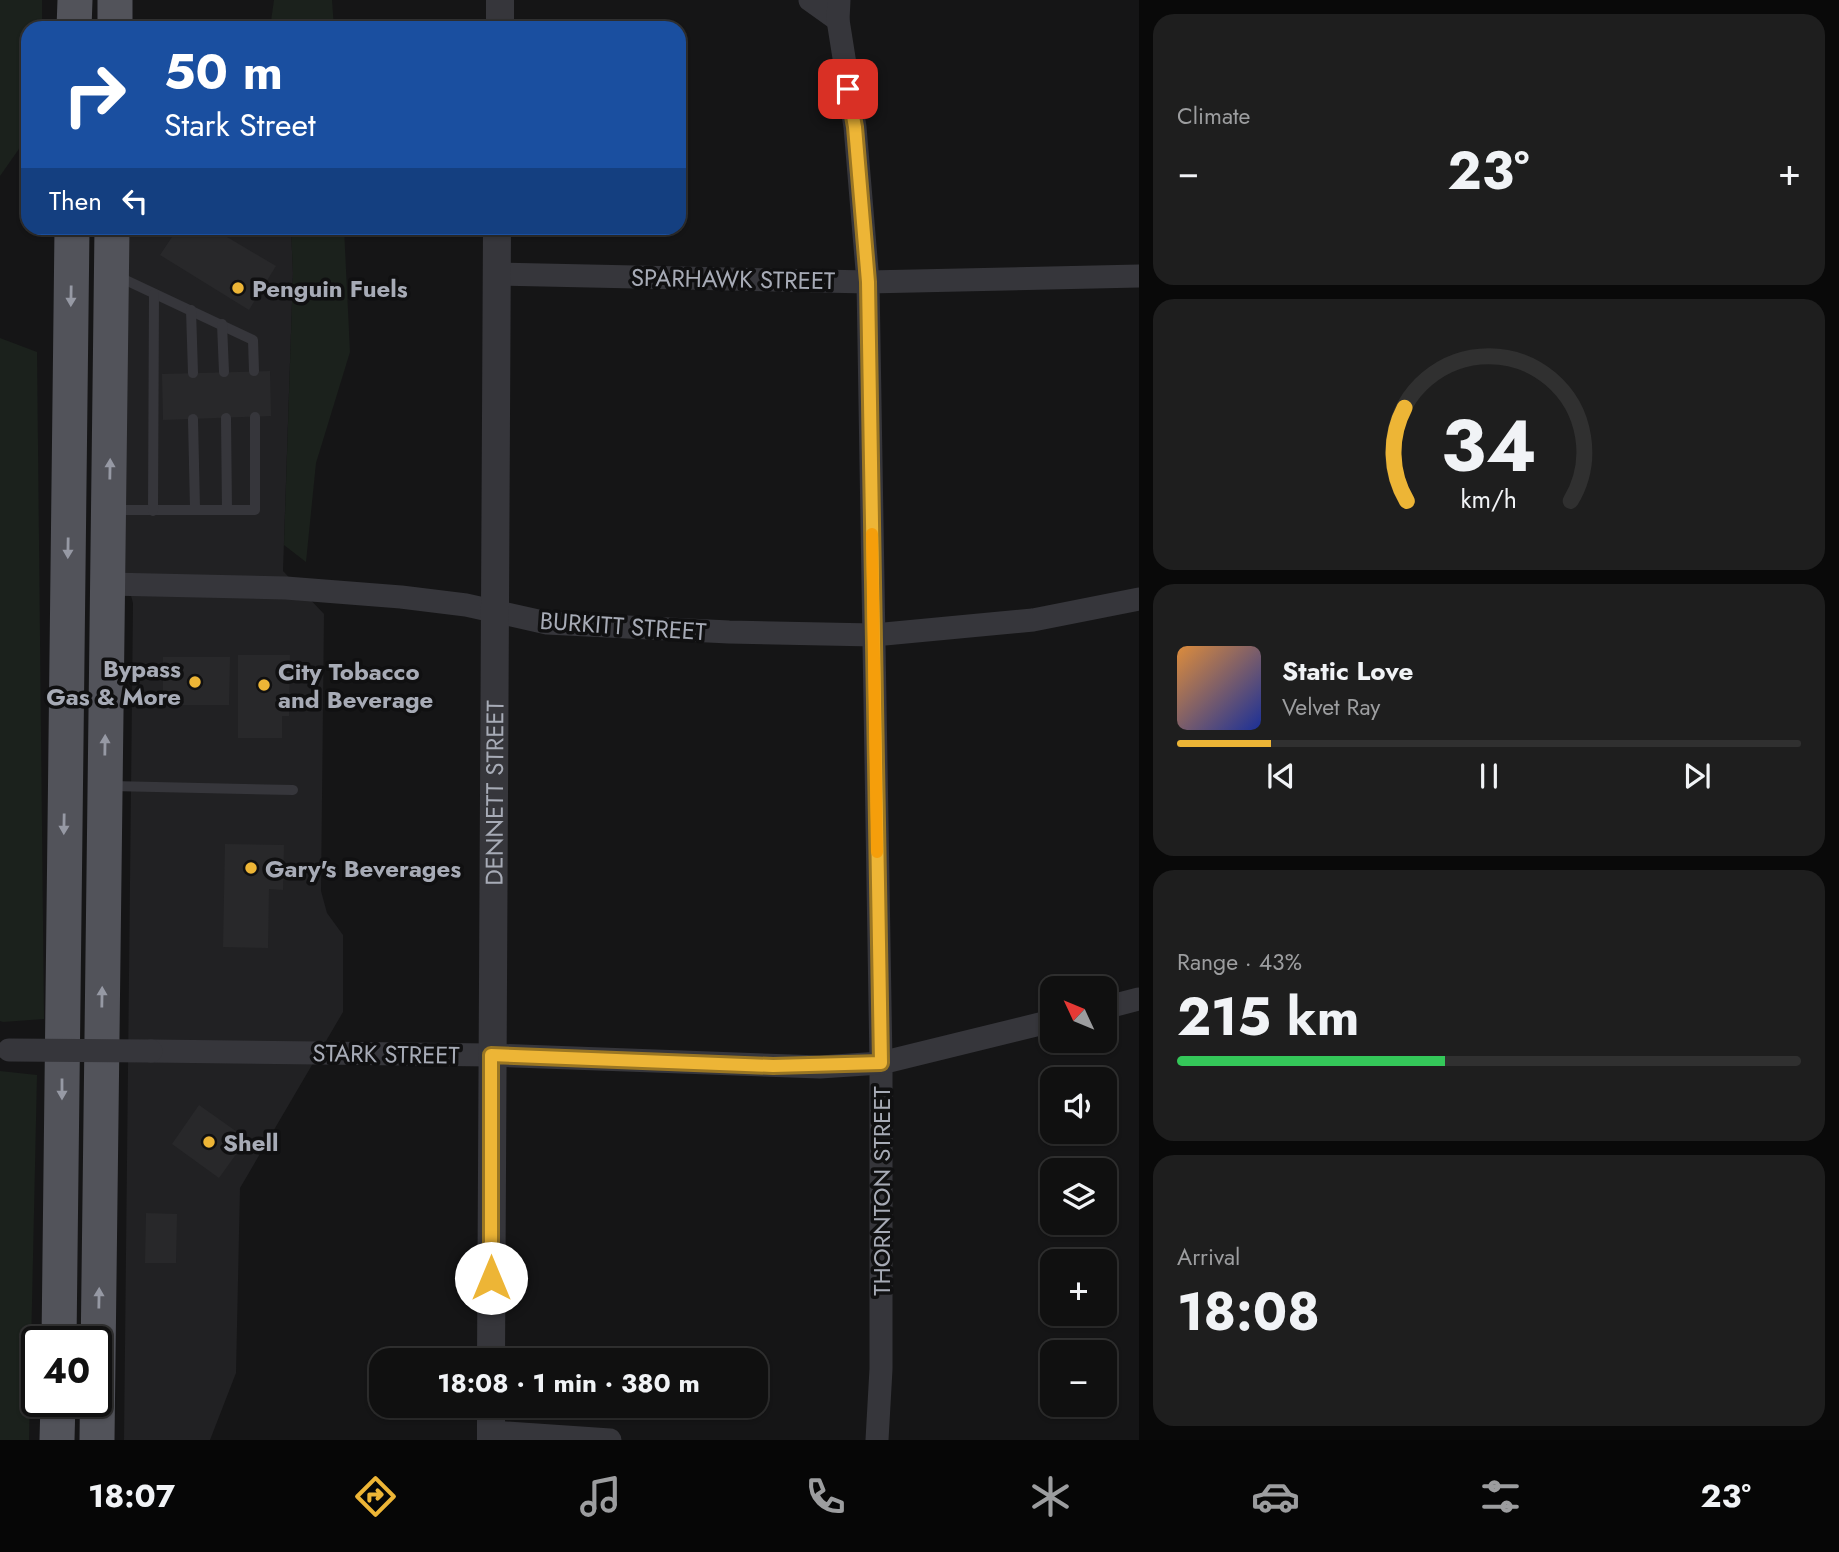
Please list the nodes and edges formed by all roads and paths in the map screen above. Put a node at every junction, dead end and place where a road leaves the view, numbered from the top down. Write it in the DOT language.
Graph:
graph roads {
  1 [pos="75,0"];
  2 [pos="116,0"];
  3 [pos="500,0"];
  4 [pos="810,0"];
  5 [pos="838,10"];
  6 [pos="74,21"];
  7 [pos="115,21"];
  8 [pos="499,21"];
  9 [pos="72,235"];
  10 [pos="112,235"];
  11 [pos="497,235"];
  12 [pos="112,273"];
  13 [pos="496,274"];
  14 [pos="1139,276"];
  15 [pos="868,282"];
  16 [pos="154,294"];
  17 [pos="191,310"];
  18 [pos="222,324"];
  19 [pos="254,371"];
  20 [pos="224,372"];
  21 [pos="192,373"];
  22 [pos="255,417"];
  23 [pos="226,418"];
  24 [pos="193,419"];
  25 [pos="195,509"];
  26 [pos="110,510"];
  27 [pos="228,510"];
  28 [pos="153,511"];
  29 [pos="108,584"];
  30 [pos="1139,600"];
  31 [pos="495,611"];
  32 [pos="874,635"];
  33 [pos="104,786"];
  34 [pos="293,790"];
  35 [pos="1139,999"];
  36 [pos="1117,1005"];
  37 [pos="1040,1024"];
  38 [pos="4,1049"];
  39 [pos="491,1055"];
  40 [pos="881,1063"];
  41 [pos="58,1326"];
  42 [pos="491,1348"];
  43 [pos="58,1417"];
  44 [pos="492,1426"];
  45 [pos="57,1440"];
  46 [pos="97,1440"];
  47 [pos="610,1440"];
  48 [pos="877,1440"];
  1 -- 6 [label="main road"];
  2 -- 7 [label="main road"];
  3 -- 8 [label="street"];
  4 -- 5 [label="street, THORNTON STREET"];
  5 -- 15 [label="street, THORNTON STREET"];
  9 -- 41 [label="main road, one-way"];
  10 -- 12 [label="main road"];
  11 -- 13 [label="street, DENNETT STREET"];
  12 -- 16 [label="lane"];
  26 -- 12 [label="main road, one-way"];
  13 -- 15 [label="street, SPARHAWK STREET"];
  13 -- 31 [label="street, DENNETT STREET"];
  14 -- 15 [label="street, SPARHAWK STREET"];
  15 -- 32 [label="street, THORNTON STREET"];
  16 -- 17 [label="lane"];
  16 -- 28 [label="lane"];
  17 -- 18 [label="lane"];
  17 -- 21 [label="lane"];
  18 -- 19 [label="lane"];
  18 -- 20 [label="lane"];
  22 -- 27 [label="lane"];
  23 -- 27 [label="lane"];
  24 -- 25 [label="lane"];
  25 -- 27 [label="lane"];
  25 -- 28 [label="lane"];
  26 -- 28 [label="lane"];
  26 -- 29 [label="main road"];
  29 -- 31 [label="street, BURKITT STREET"];
  33 -- 29 [label="main road, one-way"];
  30 -- 32 [label="street, BURKITT STREET"];
  31 -- 32 [label="street, BURKITT STREET"];
  31 -- 39 [label="street, DENNETT STREET"];
  32 -- 40 [label="street, THORNTON STREET"];
  33 -- 34 [label="lane"];
  46 -- 33 [label="main road, one-way"];
  35 -- 36 [label="street"];
  37 -- 40 [label="street, STARK STREET"];
  38 -- 39 [label="street, STARK STREET, bridge"];
  39 -- 40 [label="street, STARK STREET"];
  39 -- 42 [label="street, DENNETT STREET"];
  40 -- 48 [label="street, THORNTON STREET"];
  43 -- 45 [label="main road"];
  44 -- 47 [label="street"];
}
